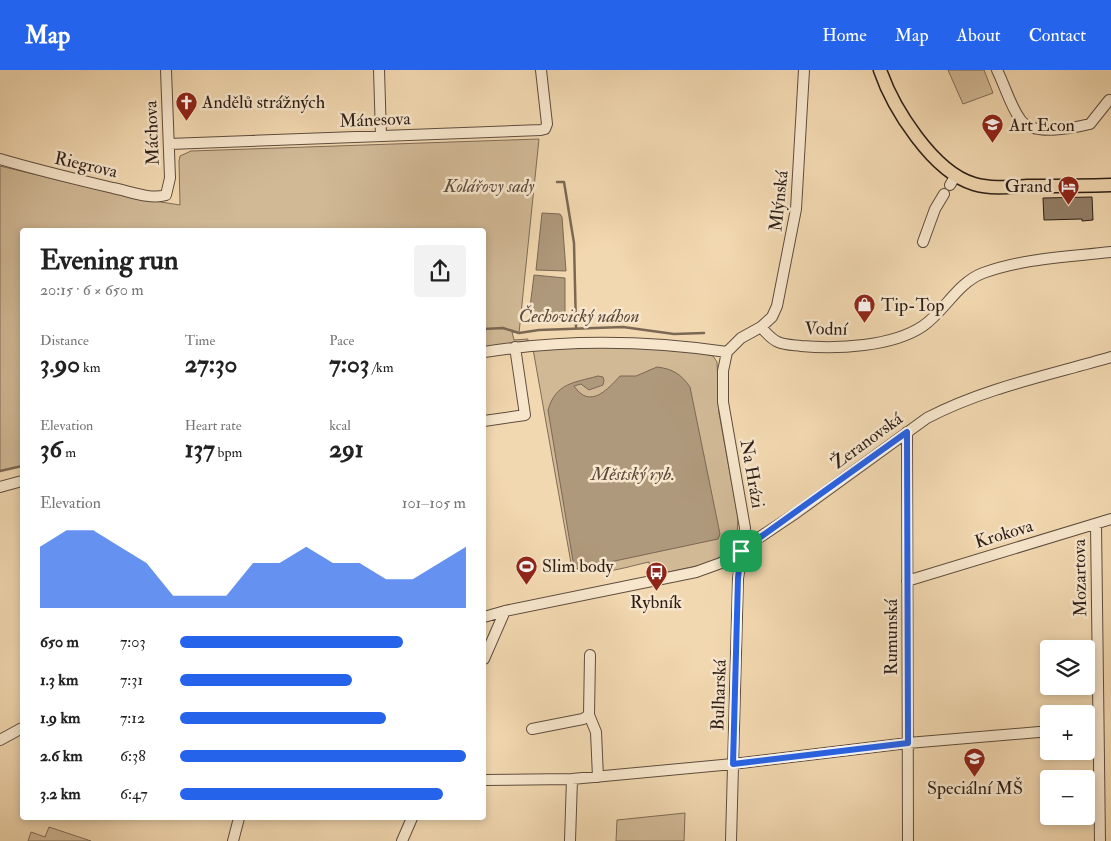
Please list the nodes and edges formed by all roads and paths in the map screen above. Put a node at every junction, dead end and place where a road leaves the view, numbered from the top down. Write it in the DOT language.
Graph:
graph roads {
  1 [pos="166,70"];
  2 [pos="378,70"];
  3 [pos="540,70"];
  4 [pos="804,70"];
  5 [pos="880,70"];
  6 [pos="997,70"];
  7 [pos="1110,100"];
  8 [pos="381,136"];
  9 [pos="170,144"];
  10 [pos="0,159"];
  11 [pos="950,185"];
  12 [pos="1111,185"];
  13 [pos="166,195"];
  14 [pos="923,242"];
  15 [pos="1111,252"];
  16 [pos="761,327"];
  17 [pos="515,347"];
  18 [pos="486,352"];
  19 [pos="727,352"];
  20 [pos="1111,357"];
  21 [pos="486,421"];
  22 [pos="907,432"];
  23 [pos="20,482"];
  24 [pos="0,487"];
  25 [pos="1111,519"];
  26 [pos="1096,524"];
  27 [pos="741,551"];
  28 [pos="907,581"];
  29 [pos="505,611"];
  30 [pos="486,617"];
  31 [pos="486,654"];
  32 [pos="590,655"];
  33 [pos="590,715"];
  34 [pos="20,729"];
  35 [pos="532,729"];
  36 [pos="1039,732"];
  37 [pos="0,740"];
  38 [pos="908,743"];
  39 [pos="733,764"];
  40 [pos="598,777"];
  41 [pos="572,779"];
  42 [pos="486,780"];
  43 [pos="238,820"];
  44 [pos="411,820"];
  45 [pos="233,841"];
  46 [pos="402,841"];
  47 [pos="570,841"];
  48 [pos="731,841"];
  49 [pos="908,841"];
  50 [pos="1100,841"];
  1 -- 9 [label="street, Máchova"];
  2 -- 8 [label="street"];
  3 -- 8 [label="street, Mánesova"];
  4 -- 16 [label="street, Mlýnská"];
  5 -- 11 [label="main road"];
  6 -- 7 [label="street"];
  8 -- 9 [label="street, Mánesova"];
  9 -- 13 [label="street, Máchova"];
  10 -- 13 [label="street, Riegrova"];
  11 -- 12 [label="main road"];
  11 -- 14 [label="street"];
  15 -- 16 [label="street, Vodní"];
  16 -- 19 [label="street"];
  17 -- 18 [label="street"];
  17 -- 19 [label="street"];
  17 -- 21 [label="street"];
  19 -- 27 [label="street, Na Hrázi"];
  20 -- 22 [label="street, Žeranovská"];
  22 -- 27 [label="street, Žeranovská"];
  22 -- 28 [label="street, Rumunská"];
  23 -- 24 [label="street"];
  25 -- 26 [label="street, Krokova"];
  26 -- 28 [label="street, Krokova"];
  26 -- 50 [label="street, Mozartova"];
  27 -- 29 [label="street"];
  27 -- 39 [label="street, Bulharská"];
  28 -- 38 [label="street, Rumunská"];
  29 -- 30 [label="street"];
  29 -- 31 [label="street"];
  32 -- 33 [label="street"];
  33 -- 35 [label="street"];
  33 -- 40 [label="street"];
  34 -- 37 [label="street"];
  36 -- 38 [label="street"];
  38 -- 39 [label="street"];
  38 -- 49 [label="street, Rumunská"];
  39 -- 40 [label="street"];
  39 -- 48 [label="street, Bulharská"];
  40 -- 41 [label="street"];
  41 -- 42 [label="street"];
  41 -- 47 [label="street"];
  43 -- 45 [label="street"];
  44 -- 46 [label="street"];
}
